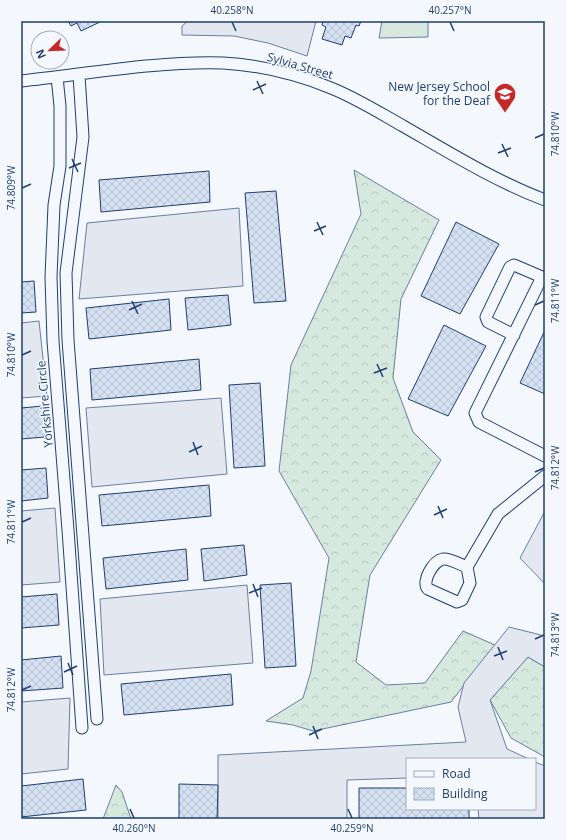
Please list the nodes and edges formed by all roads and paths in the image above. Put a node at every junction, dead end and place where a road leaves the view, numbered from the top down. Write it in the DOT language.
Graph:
graph roads {
  1 [pos="79,75"];
  2 [pos="57,77"];
  3 [pos="21,81"];
  4 [pos="545,200"];
  5 [pos="543,278"];
  6 [pos="514,335"];
  7 [pos="545,456"];
  8 [pos="545,476"];
  9 [pos="467,567"];
  10 [pos="97,719"];
  11 [pos="82,728"];
  1 -- 2 [label="street, Sylvia Street"];
  1 -- 4 [label="street, Sylvia Street"];
  1 -- 10 [label="street"];
  2 -- 3 [label="street, Sylvia Street"];
  2 -- 11 [label="street, Yorkshire Circle"];
  5 -- 6 [label="street"];
  5 -- 6 [label="street"];
  6 -- 7 [label="street"];
  8 -- 9 [label="street"];
}
